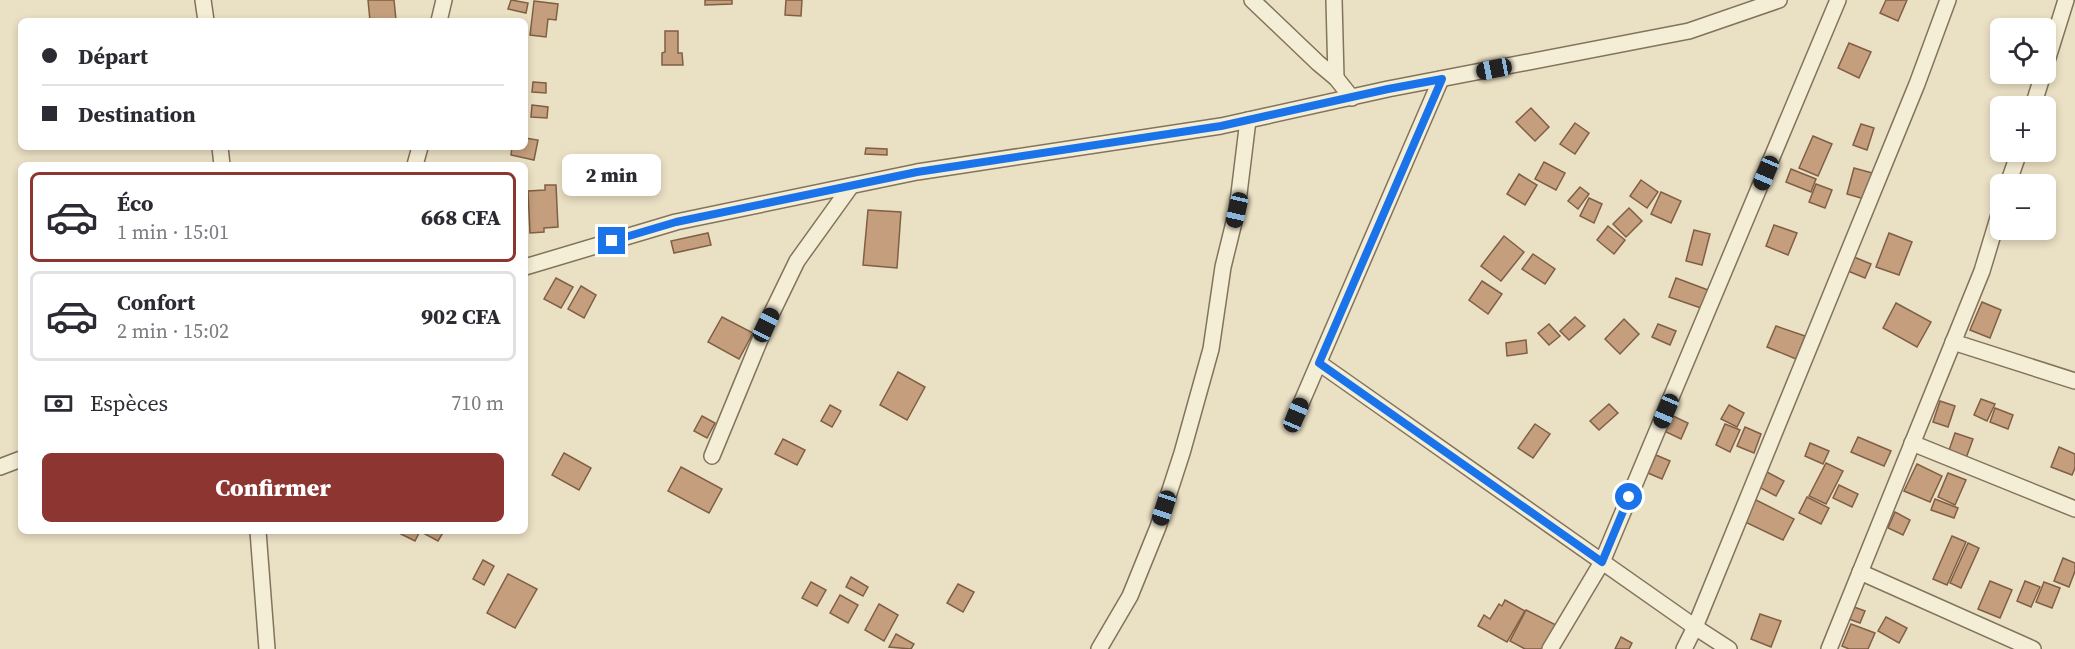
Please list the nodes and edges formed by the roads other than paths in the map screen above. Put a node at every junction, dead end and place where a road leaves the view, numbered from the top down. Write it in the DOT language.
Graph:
graph roads {
  1 [pos="203,0"];
  2 [pos="444,0"];
  3 [pos="1252,0"];
  4 [pos="1334,0"];
  5 [pos="1779,0"];
  6 [pos="1838,0"];
  7 [pos="1948,0"];
  8 [pos="2066,0"];
  9 [pos="206,18"];
  10 [pos="441,18"];
  11 [pos="2056,32"];
  12 [pos="1336,78"];
  13 [pos="1442,79"];
  14 [pos="1352,98"];
  15 [pos="1248,120"];
  16 [pos="851,186"];
  17 [pos="1991,240"];
  18 [pos="528,266"];
  19 [pos="1953,342"];
  20 [pos="1319,363"];
  21 [pos="2075,381"];
  22 [pos="1296,415"];
  23 [pos="1912,443"];
  24 [pos="712,456"];
  25 [pos="18,460"];
  26 [pos="0,467"];
  27 [pos="2075,509"];
  28 [pos="258,534"];
  29 [pos="1602,562"];
  30 [pos="1860,572"];
  31 [pos="1695,627"];
  32 [pos="267,649"];
  33 [pos="1099,649"];
  34 [pos="1550,649"];
  35 [pos="1684,649"];
  36 [pos="1729,649"];
  37 [pos="1829,649"];
  38 [pos="2033,649"];
  1 -- 9 [label="street"];
  2 -- 10 [label="street"];
  3 -- 12 [label="street"];
  4 -- 12 [label="street"];
  5 -- 13 [label="street"];
  6 -- 29 [label="street"];
  7 -- 31 [label="street"];
  8 -- 11 [label="street"];
  12 -- 14 [label="street"];
  13 -- 14 [label="street"];
  13 -- 20 [label="street"];
  14 -- 15 [label="street"];
  15 -- 16 [label="street"];
  15 -- 33 [label="street"];
  16 -- 18 [label="street"];
  16 -- 24 [label="street"];
  17 -- 19 [label="street"];
  19 -- 21 [label="street"];
  19 -- 23 [label="street"];
  20 -- 22 [label="street"];
  20 -- 29 [label="street"];
  23 -- 27 [label="street"];
  23 -- 30 [label="street"];
  25 -- 26 [label="street"];
  28 -- 32 [label="street"];
  29 -- 31 [label="street"];
  29 -- 34 [label="street"];
  30 -- 37 [label="street"];
  30 -- 38 [label="street"];
  31 -- 35 [label="street"];
  31 -- 36 [label="street"];
}
